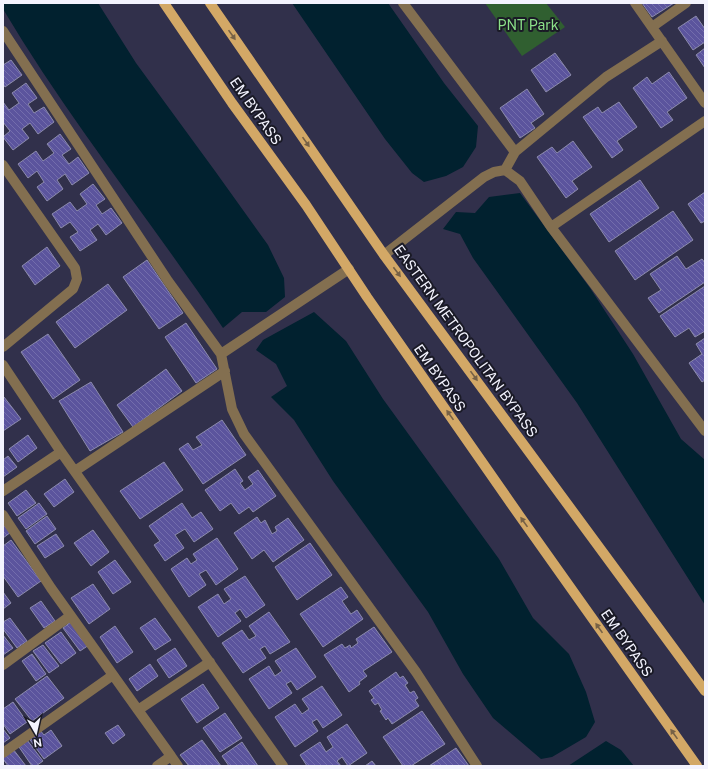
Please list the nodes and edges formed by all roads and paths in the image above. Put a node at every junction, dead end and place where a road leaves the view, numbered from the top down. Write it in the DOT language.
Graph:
graph roads {
  1 [pos="164,3"];
  2 [pos="210,3"];
  3 [pos="403,3"];
  4 [pos="635,3"];
  5 [pos="686,3"];
  6 [pos="652,27"];
  7 [pos="3,31"];
  8 [pos="662,41"];
  9 [pos="705,103"];
  10 [pos="705,121"];
  11 [pos="515,152"];
  12 [pos="3,165"];
  13 [pos="506,170"];
  14 [pos="551,227"];
  15 [pos="384,255"];
  16 [pos="349,269"];
  17 [pos="3,347"];
  18 [pos="221,354"];
  19 [pos="3,365"];
  20 [pos="225,371"];
  21 [pos="705,431"];
  22 [pos="61,452"];
  23 [pos="75,471"];
  24 [pos="3,491"];
  25 [pos="3,515"];
  26 [pos="70,616"];
  27 [pos="210,662"];
  28 [pos="3,665"];
  29 [pos="113,675"];
  30 [pos="705,691"];
  31 [pos="138,710"];
  32 [pos="3,753"];
  33 [pos="171,756"];
  34 [pos="157,766"];
  35 [pos="178,766"];
  36 [pos="283,766"];
  37 [pos="477,766"];
  38 [pos="697,766"];
  1 -- 16 [label="main road, EM BYPASS"];
  2 -- 15 [label="main road, EASTERN METROPOLITAN BYPASS, one-way"];
  3 -- 11 [label="street"];
  4 -- 6 [label="street"];
  5 -- 6 [label="street"];
  6 -- 8 [label="street"];
  7 -- 18 [label="street"];
  8 -- 9 [label="street"];
  8 -- 11 [label="street"];
  10 -- 14 [label="street"];
  11 -- 13 [label="street"];
  12 -- 17 [label="street"];
  13 -- 14 [label="street"];
  13 -- 15 [label="street"];
  14 -- 21 [label="street"];
  15 -- 30 [label="main road, EASTERN METROPOLITAN BYPASS, one-way"];
  16 -- 18 [label="street"];
  38 -- 16 [label="main road, EM BYPASS, one-way"];
  18 -- 20 [label="street"];
  19 -- 22 [label="street"];
  20 -- 23 [label="street"];
  20 -- 37 [label="street"];
  22 -- 23 [label="street"];
  22 -- 24 [label="street"];
  23 -- 27 [label="street"];
  25 -- 26 [label="street"];
  26 -- 28 [label="street"];
  26 -- 29 [label="street"];
  27 -- 31 [label="street"];
  27 -- 36 [label="street"];
  29 -- 31 [label="street"];
  29 -- 32 [label="street"];
  31 -- 33 [label="street"];
  33 -- 34 [label="street"];
  33 -- 35 [label="street"];
}
